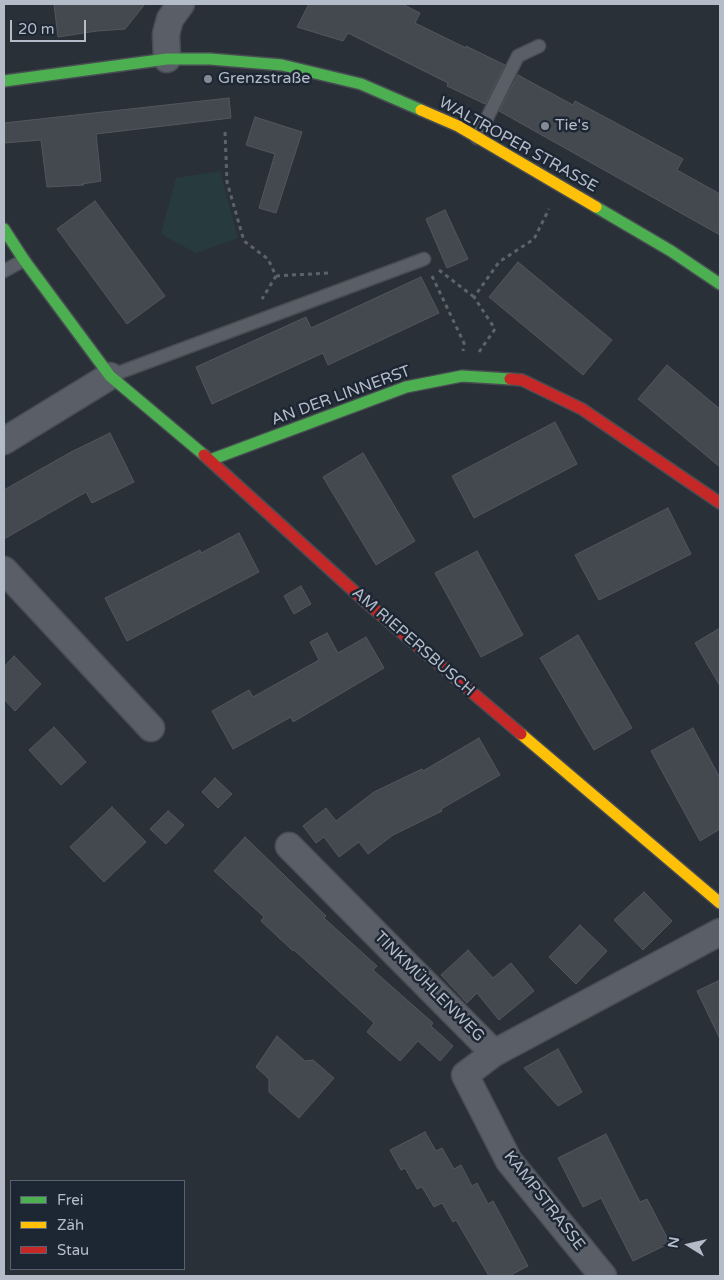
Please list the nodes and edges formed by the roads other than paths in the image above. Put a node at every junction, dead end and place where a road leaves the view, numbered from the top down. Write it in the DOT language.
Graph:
graph roads {
  1 [pos="182,4"];
  2 [pos="540,46"];
  3 [pos="167,47"];
  4 [pos="4,81"];
  5 [pos="477,138"];
  6 [pos="4,229"];
  7 [pos="424,259"];
  8 [pos="24,260"];
  9 [pos="4,271"];
  10 [pos="720,284"];
  11 [pos="110,376"];
  12 [pos="4,441"];
  13 [pos="210,460"];
  14 [pos="720,503"];
  15 [pos="4,570"];
  16 [pos="151,728"];
  17 [pos="289,846"];
  18 [pos="720,903"];
  19 [pos="720,932"];
  20 [pos="494,1053"];
  21 [pos="603,1276"];
  1 -- 3 [label="street"];
  2 -- 5 [label="lane"];
  3 -- 4 [label="street, WALTROPER STRASSE"];
  3 -- 5 [label="street, WALTROPER STRASSE"];
  5 -- 10 [label="street, WALTROPER STRASSE"];
  6 -- 8 [label="street, AM RIEPERSBUSCH"];
  7 -- 11 [label="lane"];
  8 -- 9 [label="lane"];
  8 -- 11 [label="street, AM RIEPERSBUSCH"];
  11 -- 12 [label="street"];
  11 -- 13 [label="street, AM RIEPERSBUSCH"];
  13 -- 14 [label="street, AN DER LINNERST"];
  13 -- 18 [label="street, AM RIEPERSBUSCH"];
  15 -- 16 [label="street"];
  17 -- 20 [label="street, TINKMÜHLENWEG"];
  19 -- 20 [label="street, TINKMÜHLENWEG"];
  20 -- 21 [label="street, KAMPSTRASSE"];
}
